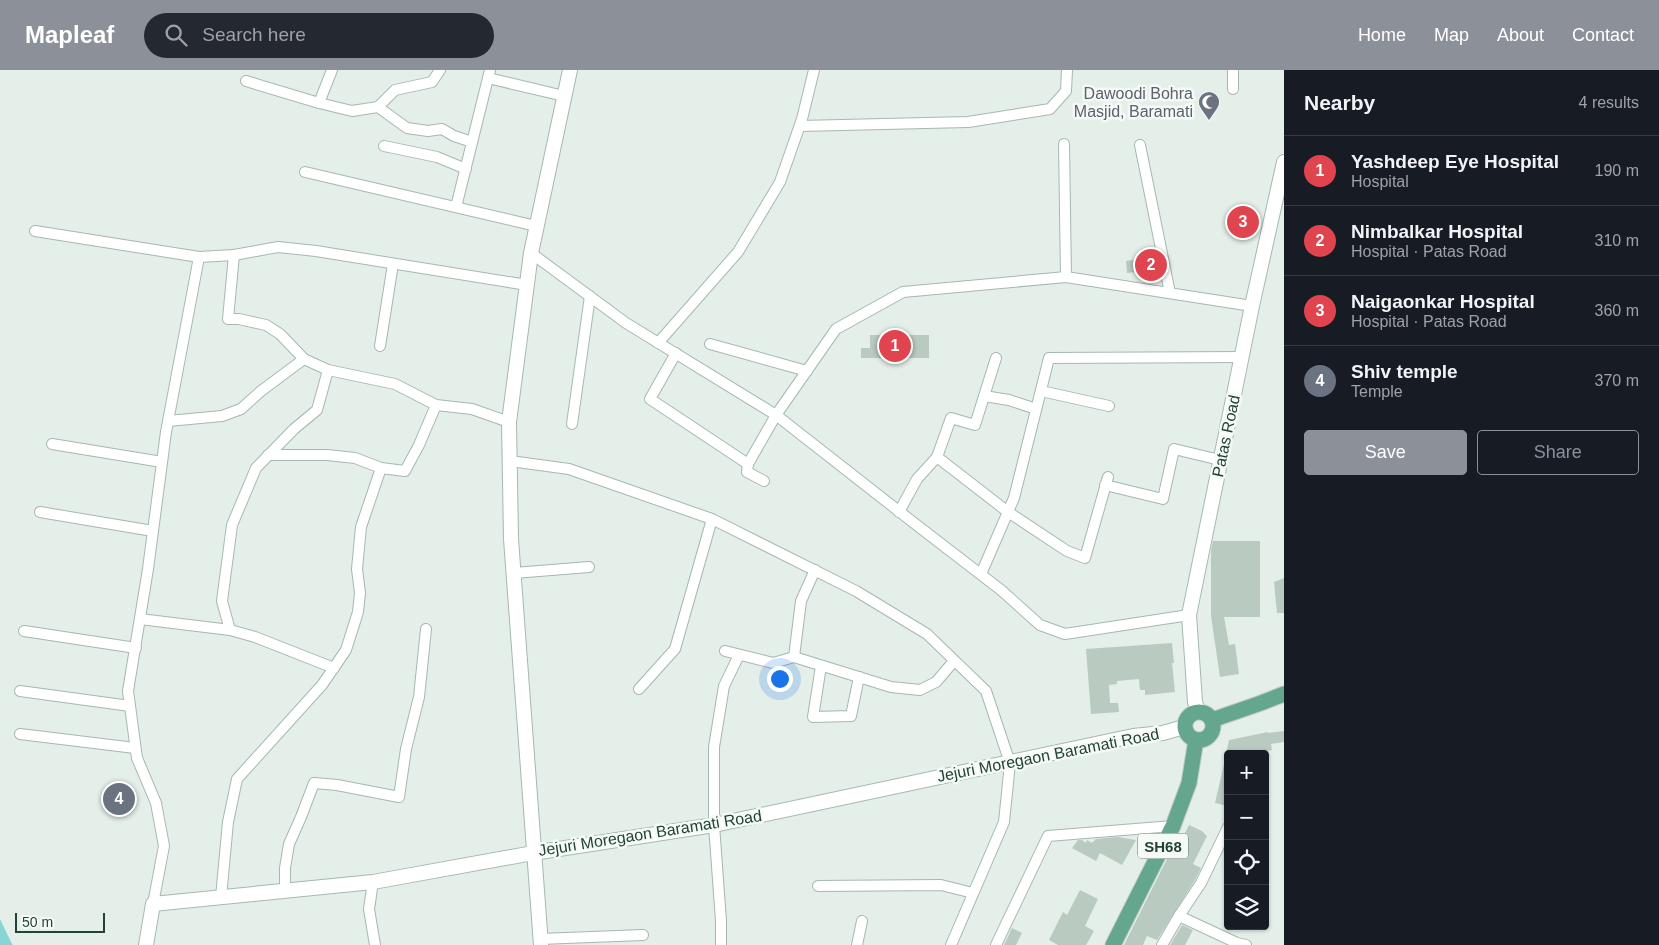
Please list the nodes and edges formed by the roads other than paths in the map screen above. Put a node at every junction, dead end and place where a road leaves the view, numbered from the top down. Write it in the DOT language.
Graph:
graph roads {
  1 [pos="332,70"];
  2 [pos="440,70"];
  3 [pos="570,70"];
  4 [pos="814,70"];
  5 [pos="1067,70"];
  6 [pos="1233,70"];
  7 [pos="489,74"];
  8 [pos="246,81"];
  9 [pos="1233,89"];
  10 [pos="564,96"];
  11 [pos="319,103"];
  12 [pos="378,107"];
  13 [pos="800,126"];
  14 [pos="472,142"];
  15 [pos="1064,144"];
  16 [pos="1140,145"];
  17 [pos="384,146"];
  18 [pos="1284,162"];
  19 [pos="466,169"];
  20 [pos="305,172"];
  21 [pos="456,207"];
  22 [pos="536,226"];
  23 [pos="35,231"];
  24 [pos="531,253"];
  25 [pos="234,255"];
  26 [pos="199,257"];
  27 [pos="392,264"];
  28 [pos="1066,277"];
  29 [pos="527,285"];
  30 [pos="1170,293"];
  31 [pos="590,296"];
  32 [pos="1252,306"];
  33 [pos="658,342"];
  34 [pos="710,344"];
  35 [pos="380,346"];
  36 [pos="676,353"];
  37 [pos="1242,357"];
  38 [pos="996,358"];
  39 [pos="304,359"];
  40 [pos="328,370"];
  41 [pos="807,371"];
  42 [pos="1041,390"];
  43 [pos="984,396"];
  44 [pos="436,405"];
  45 [pos="1109,406"];
  46 [pos="1036,409"];
  47 [pos="776,415"];
  48 [pos="168,421"];
  49 [pos="509,422"];
  50 [pos="572,424"];
  51 [pos="52,444"];
  52 [pos="268,455"];
  53 [pos="937,457"];
  54 [pos="1220,460"];
  55 [pos="162,462"];
  56 [pos="510,462"];
  57 [pos="748,464"];
  58 [pos="381,468"];
  59 [pos="764,482"];
  60 [pos="40,512"];
  61 [pos="899,512"];
  62 [pos="1008,512"];
  63 [pos="712,519"];
  64 [pos="153,531"];
  65 [pos="589,567"];
  66 [pos="814,570"];
  67 [pos="514,573"];
  68 [pos="981,574"];
  69 [pos="1189,615"];
  70 [pos="140,619"];
  71 [pos="426,629"];
  72 [pos="230,630"];
  73 [pos="24,631"];
  74 [pos="136,648"];
  75 [pos="725,651"];
  76 [pos="739,654"];
  77 [pos="794,657"];
  78 [pos="954,661"];
  79 [pos="821,666"];
  80 [pos="334,668"];
  81 [pos="859,677"];
  82 [pos="639,689"];
  83 [pos="20,691"];
  84 [pos="1284,694"];
  85 [pos="130,706"];
  86 [pos="1198,711"];
  87 [pos="1212,720"];
  88 [pos="1184,727"];
  89 [pos="20,734"];
  90 [pos="1196,740"];
  91 [pos="136,748"];
  92 [pos="1010,763"];
  93 [pos="714,825"];
  94 [pos="1173,826"];
  95 [pos="1224,835"];
  96 [pos="533,852"];
  97 [pos="373,882"];
  98 [pos="818,886"];
  99 [pos="285,890"];
  100 [pos="973,893"];
  101 [pos="222,896"];
  102 [pos="153,904"];
  103 [pos="1179,916"];
  104 [pos="862,921"];
  105 [pos="643,935"];
  106 [pos="541,942"];
  107 [pos="146,945"];
  108 [pos="375,945"];
  109 [pos="721,945"];
  110 [pos="857,945"];
  111 [pos="951,945"];
  112 [pos="996,945"];
  113 [pos="1113,945"];
  114 [pos="1162,945"];
  115 [pos="1246,945"];
  1 -- 11 [label="street"];
  2 -- 12 [label="street"];
  3 -- 10 [label="street"];
  4 -- 13 [label="street"];
  5 -- 13 [label="street"];
  6 -- 9 [label="street"];
  7 -- 10 [label="street"];
  7 -- 14 [label="street"];
  8 -- 11 [label="street"];
  10 -- 22 [label="street"];
  11 -- 12 [label="street"];
  12 -- 14 [label="street"];
  13 -- 33 [label="street"];
  14 -- 19 [label="street"];
  15 -- 28 [label="street"];
  16 -- 30 [label="street"];
  17 -- 19 [label="street"];
  18 -- 32 [label="street, Patas Road"];
  19 -- 21 [label="street"];
  20 -- 21 [label="street"];
  21 -- 22 [label="street"];
  22 -- 24 [label="street"];
  23 -- 26 [label="street"];
  24 -- 29 [label="street"];
  24 -- 31 [label="street"];
  25 -- 26 [label="street"];
  25 -- 27 [label="street"];
  25 -- 39 [label="street"];
  26 -- 48 [label="street"];
  27 -- 29 [label="street"];
  27 -- 35 [label="street"];
  28 -- 30 [label="street"];
  28 -- 41 [label="street"];
  29 -- 49 [label="street"];
  30 -- 32 [label="street"];
  31 -- 33 [label="street"];
  31 -- 50 [label="street"];
  32 -- 37 [label="street, Patas Road"];
  33 -- 36 [label="street"];
  34 -- 41 [label="street"];
  36 -- 47 [label="street"];
  36 -- 57 [label="street"];
  37 -- 42 [label="street"];
  37 -- 54 [label="street, Patas Road"];
  38 -- 43 [label="street"];
  39 -- 40 [label="street"];
  39 -- 48 [label="street"];
  40 -- 44 [label="street"];
  40 -- 52 [label="street"];
  41 -- 47 [label="street"];
  42 -- 45 [label="street"];
  42 -- 46 [label="street"];
  43 -- 46 [label="street"];
  43 -- 53 [label="street"];
  44 -- 49 [label="street"];
  44 -- 58 [label="street"];
  46 -- 62 [label="street"];
  47 -- 57 [label="street"];
  47 -- 61 [label="street"];
  48 -- 55 [label="street"];
  49 -- 56 [label="street"];
  51 -- 55 [label="street"];
  52 -- 58 [label="street"];
  52 -- 72 [label="street"];
  53 -- 61 [label="street"];
  53 -- 62 [label="street"];
  54 -- 62 [label="street"];
  54 -- 69 [label="street, Patas Road"];
  55 -- 64 [label="street"];
  56 -- 63 [label="street"];
  56 -- 67 [label="street"];
  57 -- 59 [label="street"];
  58 -- 80 [label="street"];
  60 -- 64 [label="street"];
  61 -- 68 [label="street"];
  62 -- 68 [label="street"];
  63 -- 66 [label="street"];
  63 -- 82 [label="street"];
  64 -- 70 [label="street"];
  65 -- 67 [label="street"];
  66 -- 77 [label="street"];
  66 -- 78 [label="street"];
  67 -- 96 [label="street"];
  68 -- 69 [label="street"];
  69 -- 86 [label="street, Patas Road"];
  70 -- 72 [label="street"];
  70 -- 74 [label="street"];
  71 -- 99 [label="street"];
  72 -- 80 [label="street"];
  73 -- 74 [label="street"];
  74 -- 85 [label="street"];
  75 -- 76 [label="street"];
  76 -- 77 [label="street"];
  76 -- 93 [label="street"];
  77 -- 79 [label="street"];
  78 -- 81 [label="street"];
  78 -- 92 [label="street"];
  79 -- 81 [label="street"];
  79 -- 81 [label="street"];
  80 -- 101 [label="street"];
  83 -- 85 [label="street"];
  84 -- 87 [label="main road"];
  85 -- 91 [label="street"];
  86 -- 87 [label="main road"];
  86 -- 88 [label="main road"];
  87 -- 90 [label="main road"];
  88 -- 90 [label="main road"];
  88 -- 92 [label="street, Jejuri Moregaon Baramati Road"];
  89 -- 91 [label="street"];
  90 -- 94 [label="main road, SH68"];
  91 -- 102 [label="street"];
  92 -- 93 [label="street, Jejuri Moregaon Baramati Road"];
  92 -- 100 [label="street"];
  93 -- 96 [label="street, Jejuri Moregaon Baramati Road"];
  93 -- 109 [label="street"];
  94 -- 112 [label="street"];
  94 -- 113 [label="main road, SH68"];
  95 -- 103 [label="street"];
  96 -- 97 [label="street, Jejuri Moregaon Baramati Road"];
  96 -- 106 [label="street"];
  97 -- 99 [label="street, Jejuri Moregaon Baramati Road"];
  97 -- 108 [label="street"];
  98 -- 100 [label="street"];
  99 -- 101 [label="street, Jejuri Moregaon Baramati Road"];
  100 -- 111 [label="street"];
  101 -- 102 [label="street, Jejuri Moregaon Baramati Road"];
  102 -- 107 [label="street"];
  103 -- 114 [label="street"];
  103 -- 115 [label="street"];
  104 -- 110 [label="street"];
  105 -- 106 [label="street"];
}
